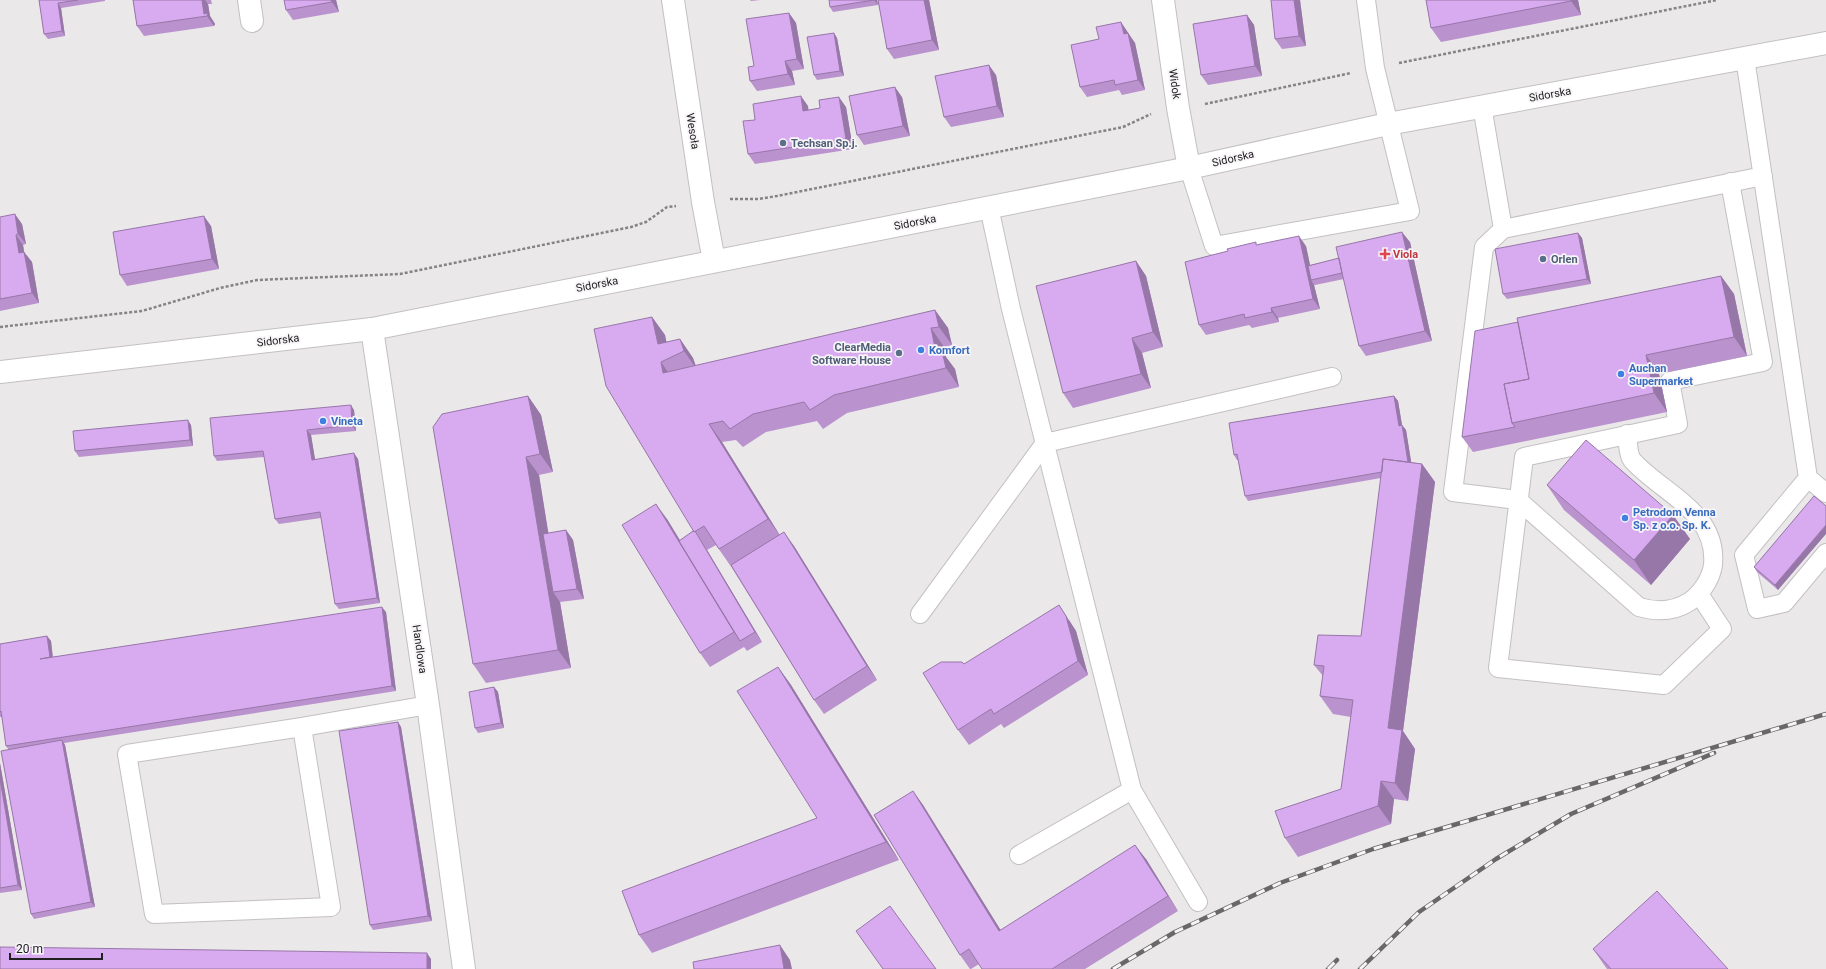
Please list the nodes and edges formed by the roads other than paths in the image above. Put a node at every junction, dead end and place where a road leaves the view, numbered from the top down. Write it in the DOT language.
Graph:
graph roads {
  1 [pos="673,0"];
  2 [pos="1163,0"];
  3 [pos="1366,0"];
  4 [pos="1826,43"];
  5 [pos="1746,58"];
  6 [pos="1482,106"];
  7 [pos="1388,124"];
  8 [pos="1189,168"];
  9 [pos="1763,176"];
  10 [pos="1730,182"];
  11 [pos="989,207"];
  12 [pos="1503,229"];
  13 [pos="714,261"];
  14 [pos="372,329"];
  15 [pos="0,372"];
  16 [pos="1332,377"];
  17 [pos="1627,434"];
  18 [pos="1045,443"];
  19 [pos="1808,478"];
  20 [pos="1826,493"];
  21 [pos="1518,500"];
  22 [pos="1826,553"];
  23 [pos="1698,594"];
  24 [pos="920,614"];
  25 [pos="428,705"];
  26 [pos="302,727"];
  27 [pos="1132,790"];
  28 [pos="1019,855"];
  29 [pos="1198,902"];
  30 [pos="464,969"];
  1 -- 13 [label="street, Wesoła"];
  2 -- 8 [label="street, Widok"];
  3 -- 7 [label="lane"];
  4 -- 5 [label="street, Sidorska"];
  5 -- 6 [label="street, Sidorska"];
  5 -- 9 [label="lane"];
  6 -- 7 [label="street, Sidorska"];
  6 -- 12 [label="lane"];
  7 -- 8 [label="street, Sidorska"];
  7 -- 8 [label="lane"];
  8 -- 11 [label="street, Sidorska"];
  9 -- 10 [label="lane"];
  9 -- 19 [label="lane"];
  10 -- 12 [label="lane"];
  10 -- 17 [label="lane"];
  11 -- 13 [label="street, Sidorska"];
  11 -- 18 [label="lane"];
  12 -- 21 [label="lane"];
  13 -- 14 [label="street, Sidorska"];
  14 -- 15 [label="street, Sidorska"];
  14 -- 25 [label="street, Handlowa"];
  16 -- 18 [label="lane"];
  17 -- 21 [label="lane"];
  17 -- 23 [label="lane"];
  18 -- 24 [label="lane"];
  18 -- 27 [label="lane"];
  19 -- 20 [label="lane"];
  19 -- 22 [label="lane"];
  21 -- 23 [label="lane"];
  21 -- 23 [label="lane"];
  25 -- 26 [label="lane"];
  25 -- 30 [label="street, Handlowa"];
  26 -- 26 [label="lane"];
  27 -- 28 [label="lane"];
  27 -- 29 [label="lane"];
}
